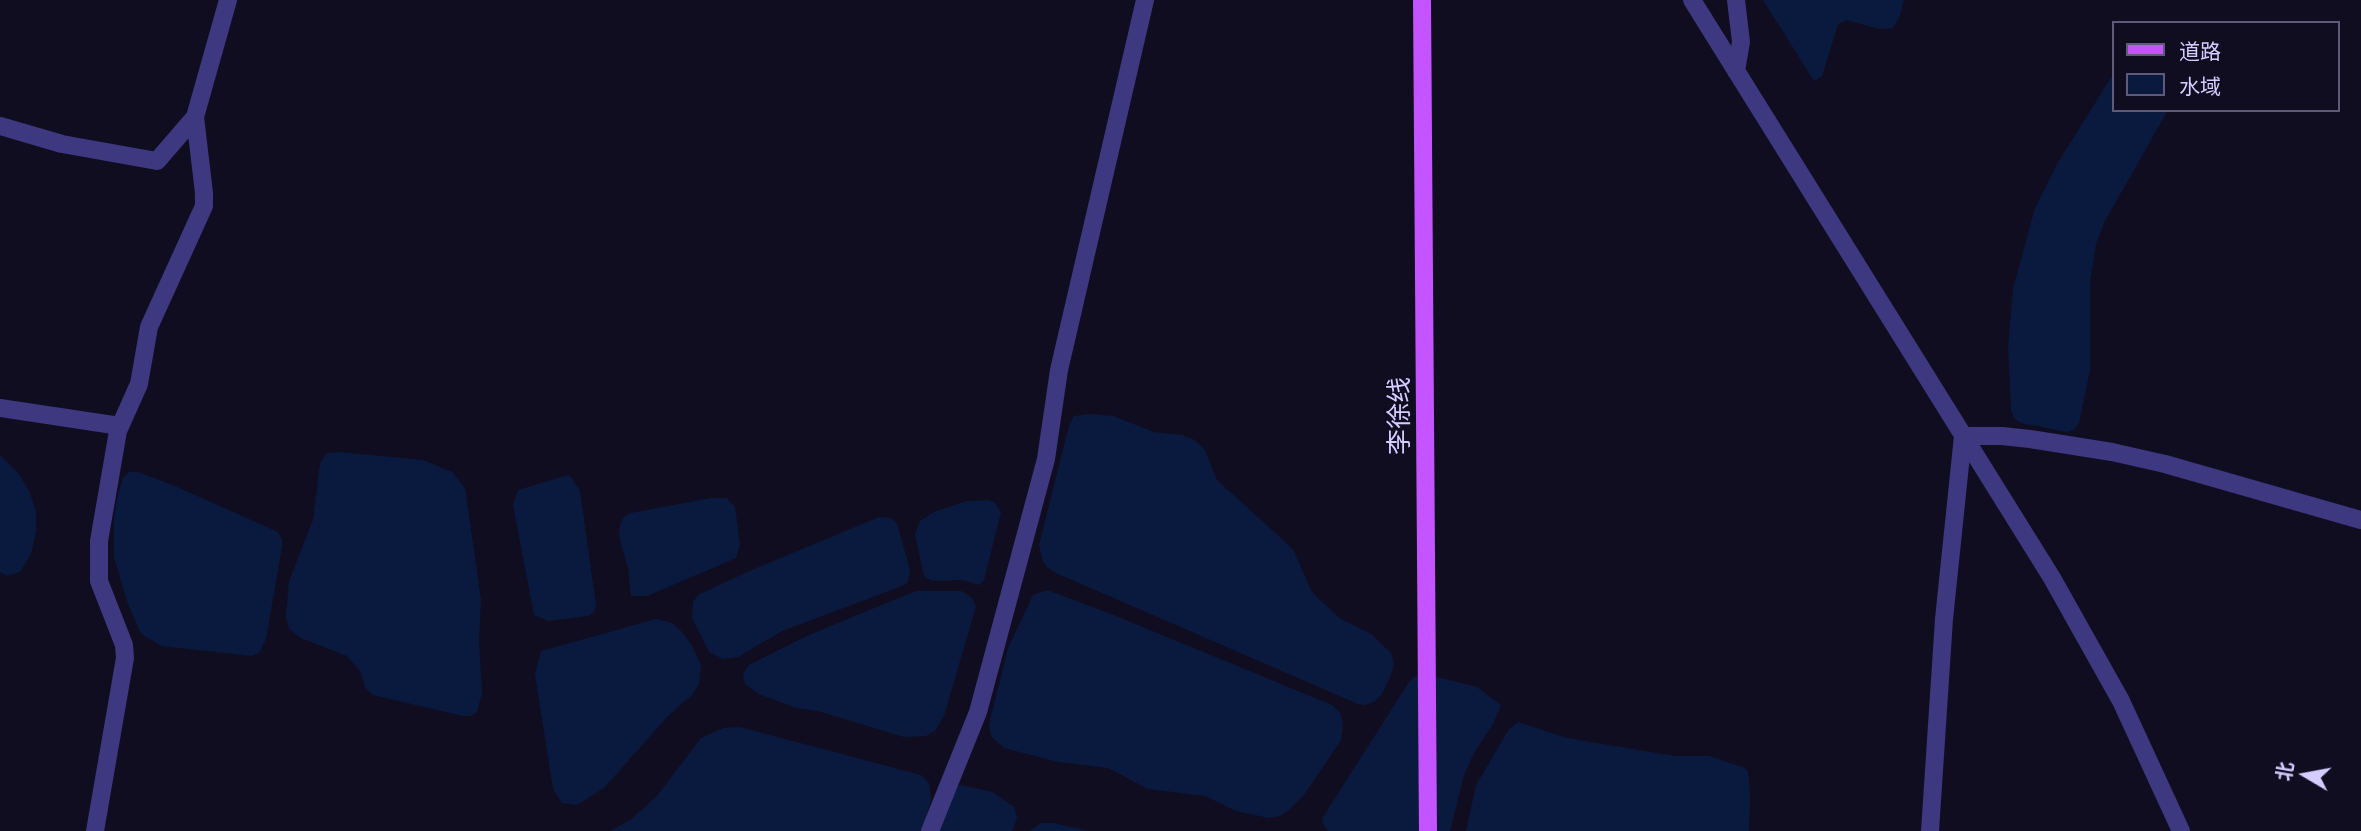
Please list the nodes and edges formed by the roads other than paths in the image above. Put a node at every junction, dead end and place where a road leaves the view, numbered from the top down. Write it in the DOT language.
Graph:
graph roads {
  1 [pos="228,0"];
  2 [pos="1145,0"];
  3 [pos="1422,0"];
  4 [pos="1692,0"];
  5 [pos="1736,0"];
  6 [pos="1737,71"];
  7 [pos="195,117"];
  8 [pos="0,126"];
  9 [pos="0,408"];
  10 [pos="120,426"];
  11 [pos="1963,436"];
  12 [pos="2361,520"];
  13 [pos="95,831"];
  14 [pos="930,831"];
  15 [pos="1428,831"];
  16 [pos="1930,831"];
  17 [pos="2181,831"];
  1 -- 7 [label="street"];
  2 -- 14 [label="street"];
  3 -- 15 [label="main road, 李徐线"];
  4 -- 6 [label="street"];
  5 -- 6 [label="street"];
  6 -- 11 [label="street"];
  7 -- 8 [label="street"];
  7 -- 10 [label="street"];
  9 -- 10 [label="street"];
  10 -- 13 [label="street"];
  11 -- 12 [label="street"];
  11 -- 16 [label="street"];
  11 -- 17 [label="street"];
}
